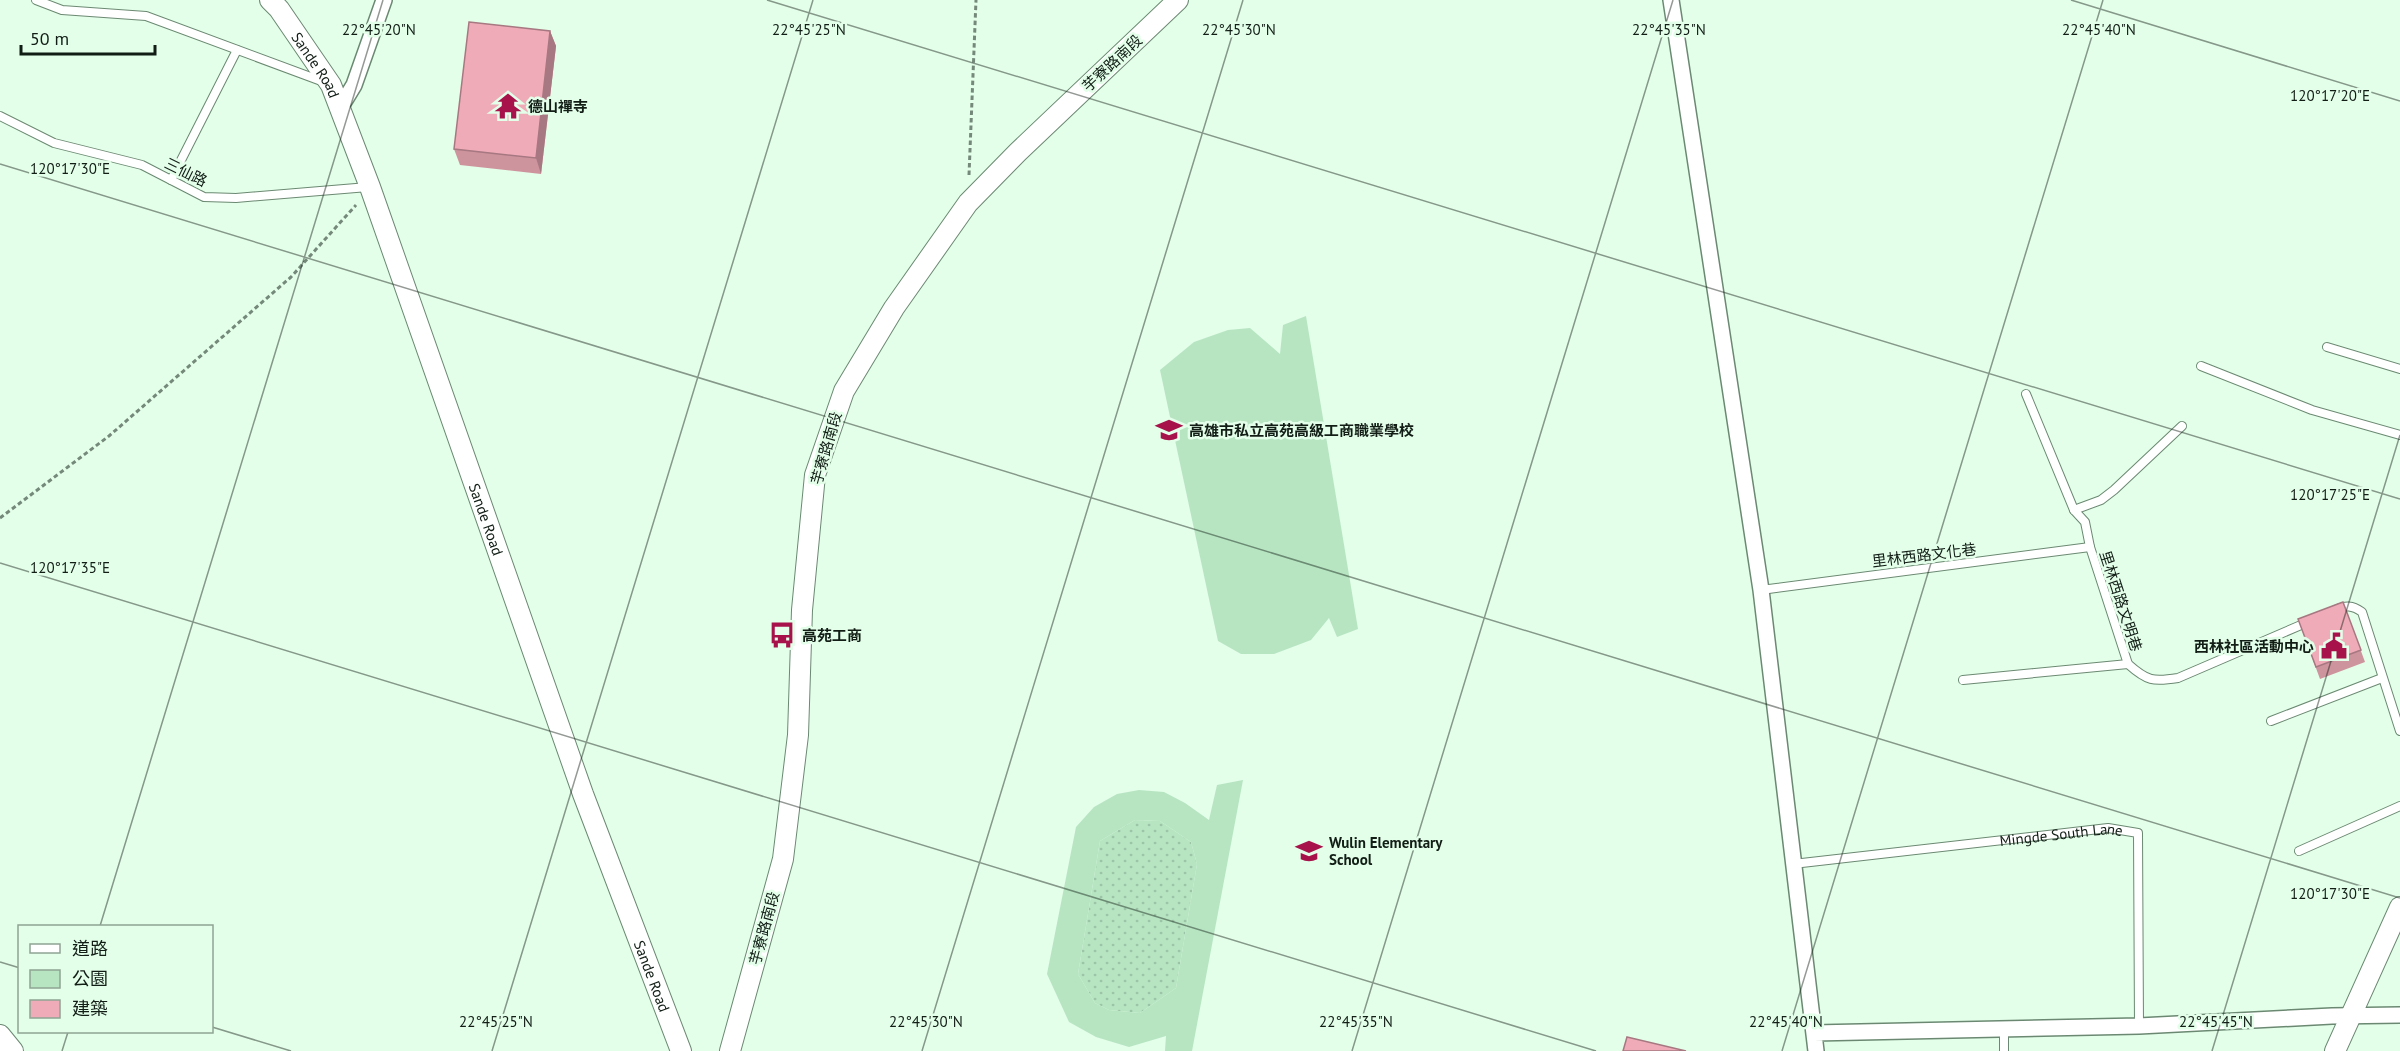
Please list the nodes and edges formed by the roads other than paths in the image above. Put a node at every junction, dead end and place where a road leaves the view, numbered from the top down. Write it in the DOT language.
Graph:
graph roads {
  1 [pos="36,0"];
  2 [pos="270,0"];
  3 [pos="384,0"];
  4 [pos="1178,0"];
  5 [pos="1671,0"];
  6 [pos="237,50"];
  7 [pos="331,85"];
  8 [pos="340,108"];
  9 [pos="0,116"];
  10 [pos="171,180"];
  11 [pos="370,187"];
  12 [pos="2327,347"];
  13 [pos="2201,366"];
  14 [pos="2400,369"];
  15 [pos="2026,394"];
  16 [pos="2182,426"];
  17 [pos="2400,435"];
  18 [pos="2074,510"];
  19 [pos="2090,547"];
  20 [pos="1761,590"];
  21 [pos="2323,615"];
  22 [pos="2313,620"];
  23 [pos="2128,664"];
  24 [pos="2382,678"];
  25 [pos="1964,680"];
  26 [pos="2271,721"];
  27 [pos="2400,731"];
  28 [pos="2400,806"];
  29 [pos="2299,851"];
  30 [pos="1793,864"];
  31 [pos="2400,907"];
  32 [pos="2352,1015"];
  33 [pos="2400,1015"];
  34 [pos="2139,1026"];
  35 [pos="2004,1028"];
  36 [pos="1814,1033"];
  37 [pos="0,1035"];
  38 [pos="13,1051"];
  39 [pos="681,1051"];
  40 [pos="730,1051"];
  41 [pos="1816,1051"];
  42 [pos="2004,1051"];
  43 [pos="2335,1051"];
  1 -- 6 [label="lane"];
  2 -- 7 [label="street, Sande Road"];
  3 -- 8 [label="street"];
  4 -- 40 [label="street, 芋寮路南段"];
  5 -- 20 [label="street"];
  6 -- 7 [label="lane"];
  6 -- 10 [label="lane"];
  7 -- 8 [label="street, Sande Road"];
  8 -- 11 [label="street, Sande Road"];
  9 -- 10 [label="lane, 三仙路"];
  10 -- 11 [label="lane, 三仙路"];
  11 -- 39 [label="street, Sande Road"];
  12 -- 14 [label="lane"];
  13 -- 17 [label="lane"];
  15 -- 18 [label="lane, 里林西路文明巷"];
  16 -- 18 [label="lane"];
  18 -- 19 [label="lane, 里林西路文明巷"];
  19 -- 20 [label="lane, 里林西路文化巷"];
  19 -- 23 [label="lane, 里林西路文明巷"];
  20 -- 30 [label="street"];
  21 -- 24 [label="lane"];
  22 -- 23 [label="lane, 里林西路文明巷"];
  23 -- 25 [label="lane"];
  24 -- 26 [label="lane"];
  24 -- 27 [label="lane"];
  28 -- 29 [label="lane"];
  30 -- 34 [label="lane, Mingde South Lane"];
  30 -- 36 [label="street"];
  31 -- 32 [label="street"];
  32 -- 33 [label="street"];
  32 -- 34 [label="street"];
  32 -- 43 [label="street"];
  34 -- 35 [label="street"];
  35 -- 36 [label="street"];
  35 -- 42 [label="lane"];
  36 -- 41 [label="street"];
  37 -- 38 [label="street"];
}
